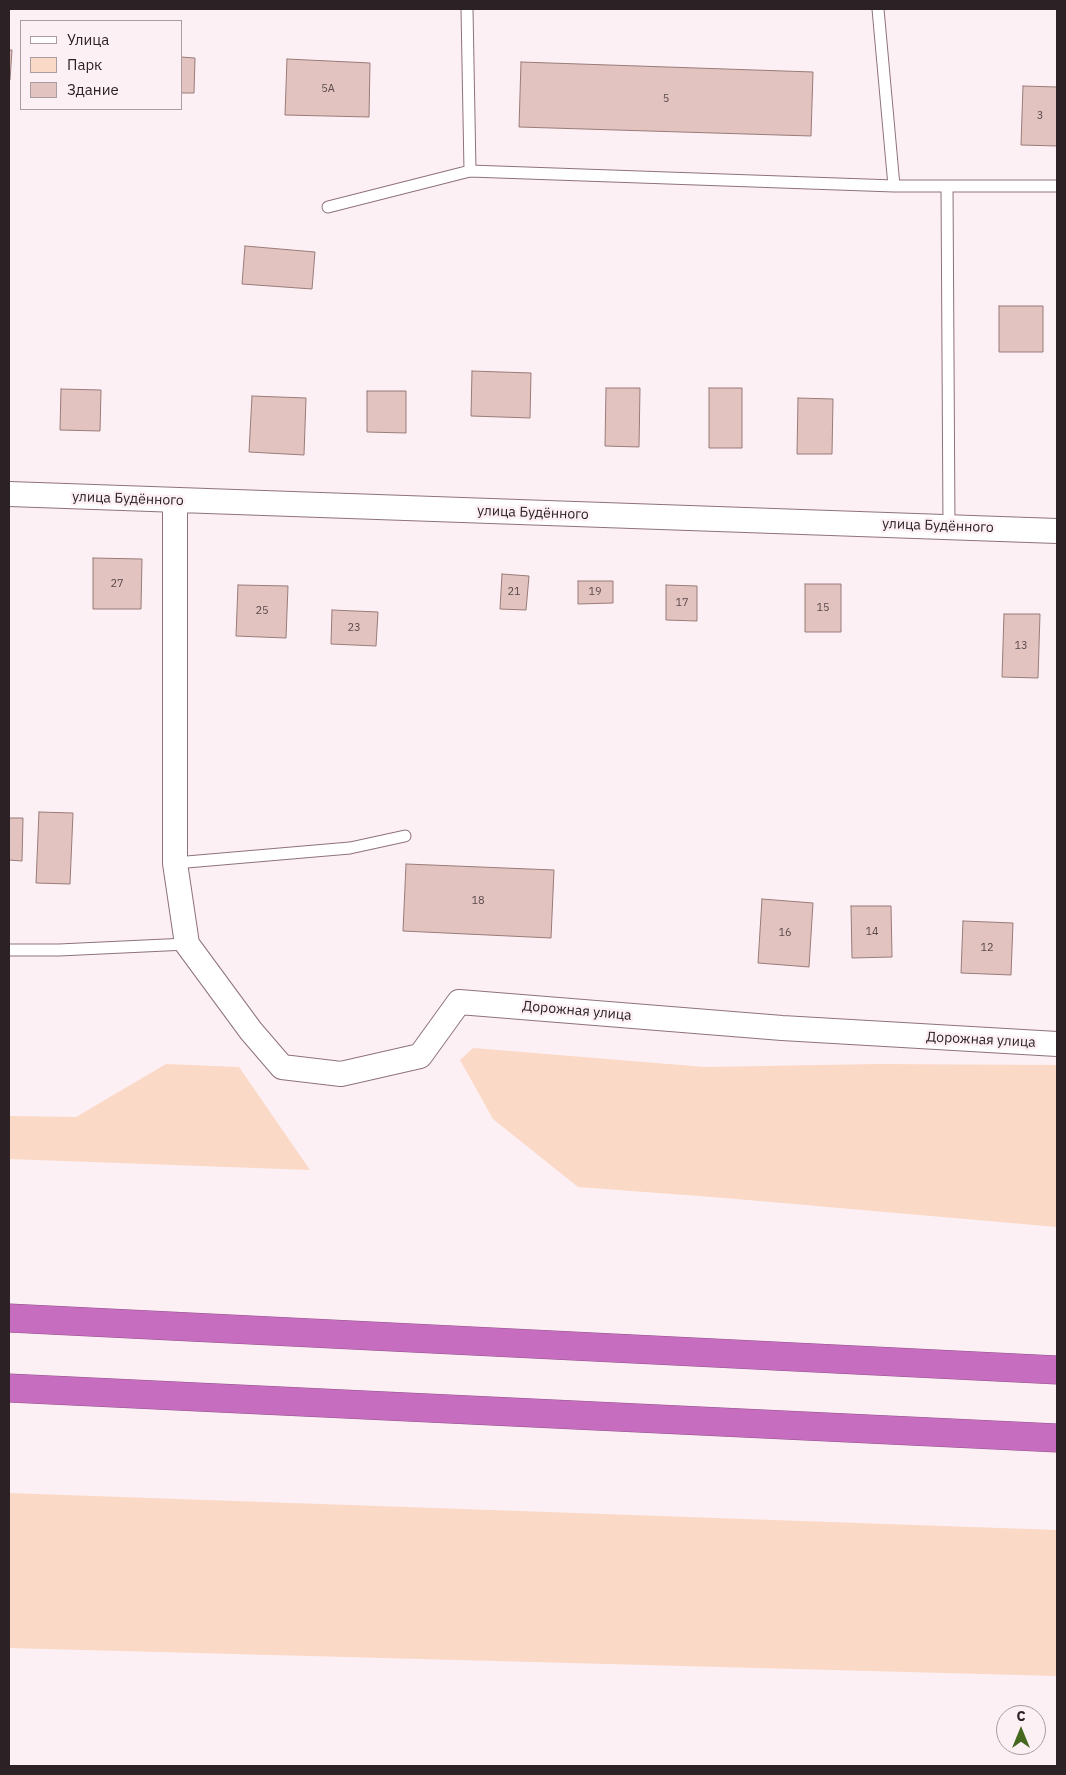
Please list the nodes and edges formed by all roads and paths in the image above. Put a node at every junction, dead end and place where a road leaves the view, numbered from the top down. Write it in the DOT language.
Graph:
graph roads {
  1 [pos="467,9"];
  2 [pos="878,9"];
  3 [pos="470,171"];
  4 [pos="894,186"];
  5 [pos="947,186"];
  6 [pos="1057,186"];
  7 [pos="328,207"];
  8 [pos="9,494"];
  9 [pos="175,500"];
  10 [pos="949,527"];
  11 [pos="1057,530"];
  12 [pos="405,836"];
  13 [pos="176,863"];
  14 [pos="186,944"];
  15 [pos="9,950"];
  16 [pos="1057,1044"];
  17 [pos="9,1318"];
  18 [pos="1057,1370"];
  19 [pos="9,1388"];
  20 [pos="1057,1438"];
  1 -- 3 [label="lane"];
  2 -- 4 [label="lane"];
  3 -- 4 [label="lane"];
  3 -- 7 [label="lane"];
  4 -- 5 [label="lane"];
  5 -- 6 [label="lane"];
  5 -- 10 [label="lane"];
  8 -- 9 [label="street, улица Будённого"];
  9 -- 10 [label="street, улица Будённого"];
  9 -- 13 [label="street"];
  10 -- 11 [label="street, улица Будённого"];
  12 -- 13 [label="lane"];
  13 -- 14 [label="street"];
  14 -- 15 [label="lane"];
  14 -- 16 [label="street, Дорожная улица"];
  17 -- 18 [label="highway"];
  19 -- 20 [label="highway"];
}
